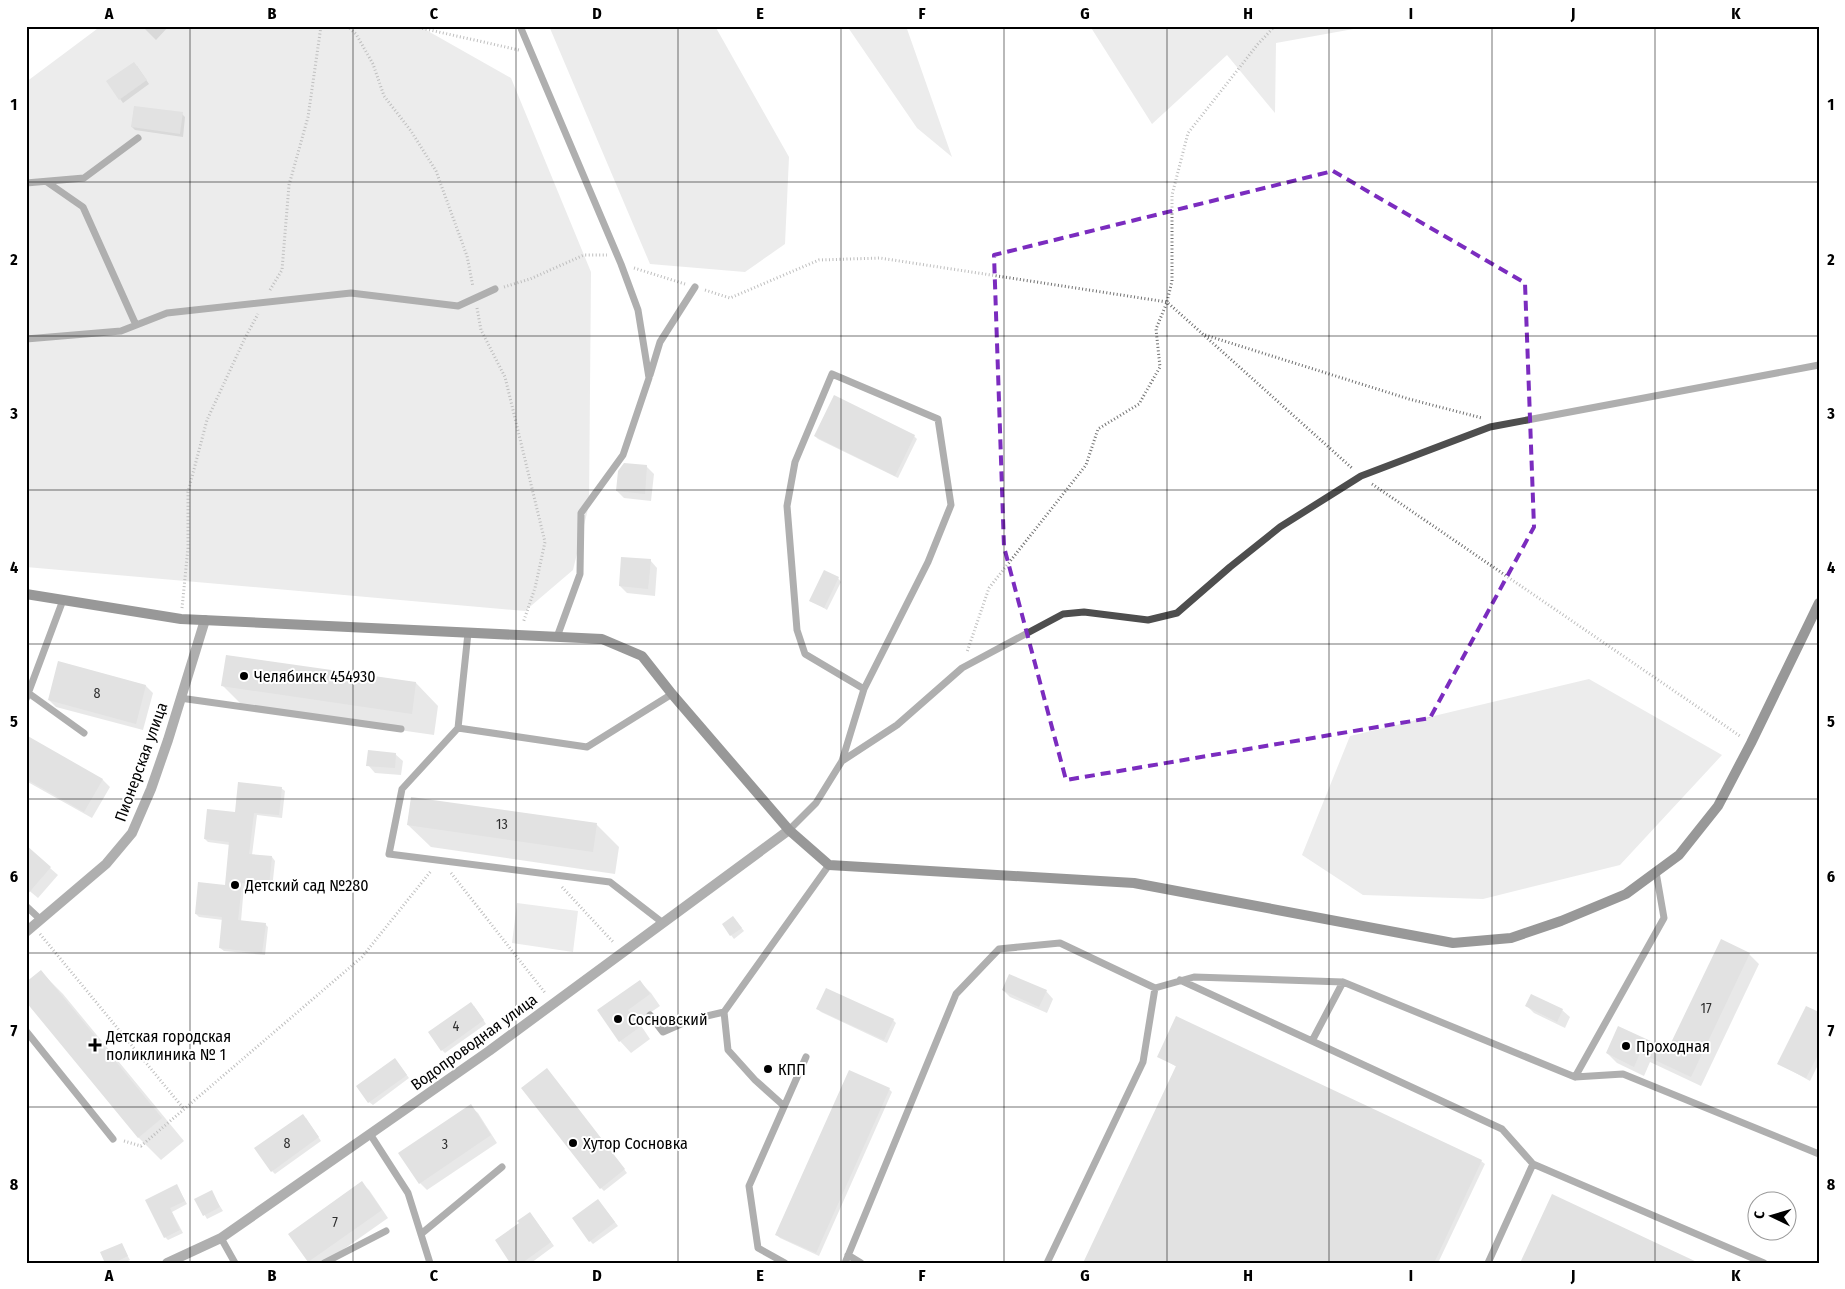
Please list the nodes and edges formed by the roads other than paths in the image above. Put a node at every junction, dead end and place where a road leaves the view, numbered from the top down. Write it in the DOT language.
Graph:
graph roads {
  1 [pos="520,26"];
  2 [pos="138,138"];
  3 [pos="47,182"];
  4 [pos="26,183"];
  5 [pos="695,287"];
  6 [pos="496,289"];
  7 [pos="136,325"];
  8 [pos="26,339"];
  9 [pos="1819,365"];
  10 [pos="648,378"];
  11 [pos="26,594"];
  12 [pos="63,600"];
  13 [pos="1819,603"];
  14 [pos="205,620"];
  15 [pos="468,633"];
  16 [pos="557,637"];
  17 [pos="864,689"];
  18 [pos="27,694"];
  19 [pos="672,694"];
  20 [pos="180,698"];
  21 [pos="401,728"];
  22 [pos="458,728"];
  23 [pos="84,733"];
  24 [pos="842,761"];
  25 [pos="788,830"];
  26 [pos="828,865"];
  27 [pos="1656,872"];
  28 [pos="26,906"];
  29 [pos="664,923"];
  30 [pos="34,926"];
  31 [pos="1180,980"];
  32 [pos="1343,982"];
  33 [pos="1154,988"];
  34 [pos="724,1012"];
  35 [pos="650,1015"];
  36 [pos="26,1031"];
  37 [pos="1312,1041"];
  38 [pos="806,1057"];
  39 [pos="1575,1077"];
  40 [pos="784,1106"];
  41 [pos="370,1134"];
  42 [pos="113,1139"];
  43 [pos="1819,1154"];
  44 [pos="1533,1164"];
  45 [pos="502,1168"];
  46 [pos="386,1231"];
  47 [pos="421,1234"];
  48 [pos="221,1238"];
  49 [pos="848,1255"];
  50 [pos="167,1263"];
  51 [pos="235,1263"];
  52 [pos="324,1263"];
  53 [pos="430,1263"];
  54 [pos="786,1263"];
  55 [pos="845,1263"];
  56 [pos="861,1263"];
  57 [pos="1047,1263"];
  58 [pos="1488,1263"];
  59 [pos="1764,1263"];
  1 -- 10 [label="lane"];
  2 -- 3 [label="lane"];
  3 -- 4 [label="lane"];
  3 -- 7 [label="lane"];
  5 -- 10 [label="lane"];
  6 -- 7 [label="lane"];
  7 -- 8 [label="lane"];
  9 -- 24 [label="lane"];
  10 -- 16 [label="lane"];
  11 -- 12 [label="street"];
  12 -- 14 [label="street"];
  12 -- 18 [label="lane"];
  13 -- 27 [label="street"];
  14 -- 15 [label="street"];
  14 -- 20 [label="street, Пионерская улица"];
  15 -- 16 [label="street"];
  15 -- 22 [label="lane"];
  16 -- 19 [label="street"];
  17 -- 17 [label="lane"];
  17 -- 24 [label="lane"];
  18 -- 23 [label="lane"];
  19 -- 22 [label="lane"];
  19 -- 25 [label="street"];
  20 -- 21 [label="lane"];
  20 -- 30 [label="street, Пионерская улица"];
  22 -- 29 [label="lane"];
  24 -- 25 [label="lane"];
  25 -- 26 [label="street"];
  25 -- 29 [label="street, Водопроводная улица"];
  26 -- 27 [label="street"];
  26 -- 34 [label="lane"];
  27 -- 39 [label="lane"];
  28 -- 30 [label="lane"];
  29 -- 41 [label="street, Водопроводная улица"];
  31 -- 32 [label="lane"];
  31 -- 33 [label="lane"];
  31 -- 37 [label="lane"];
  32 -- 37 [label="lane"];
  32 -- 39 [label="lane"];
  33 -- 49 [label="lane"];
  33 -- 57 [label="lane"];
  34 -- 35 [label="lane"];
  34 -- 40 [label="lane"];
  36 -- 42 [label="lane"];
  37 -- 44 [label="lane"];
  38 -- 40 [label="lane"];
  39 -- 43 [label="lane"];
  40 -- 54 [label="lane"];
  41 -- 47 [label="lane"];
  41 -- 48 [label="street, Водопроводная улица"];
  44 -- 58 [label="lane"];
  44 -- 59 [label="lane"];
  45 -- 47 [label="lane"];
  46 -- 52 [label="lane"];
  47 -- 53 [label="lane"];
  48 -- 50 [label="street, Водопроводная улица"];
  48 -- 51 [label="lane"];
  49 -- 55 [label="lane"];
  49 -- 56 [label="lane"];
}
